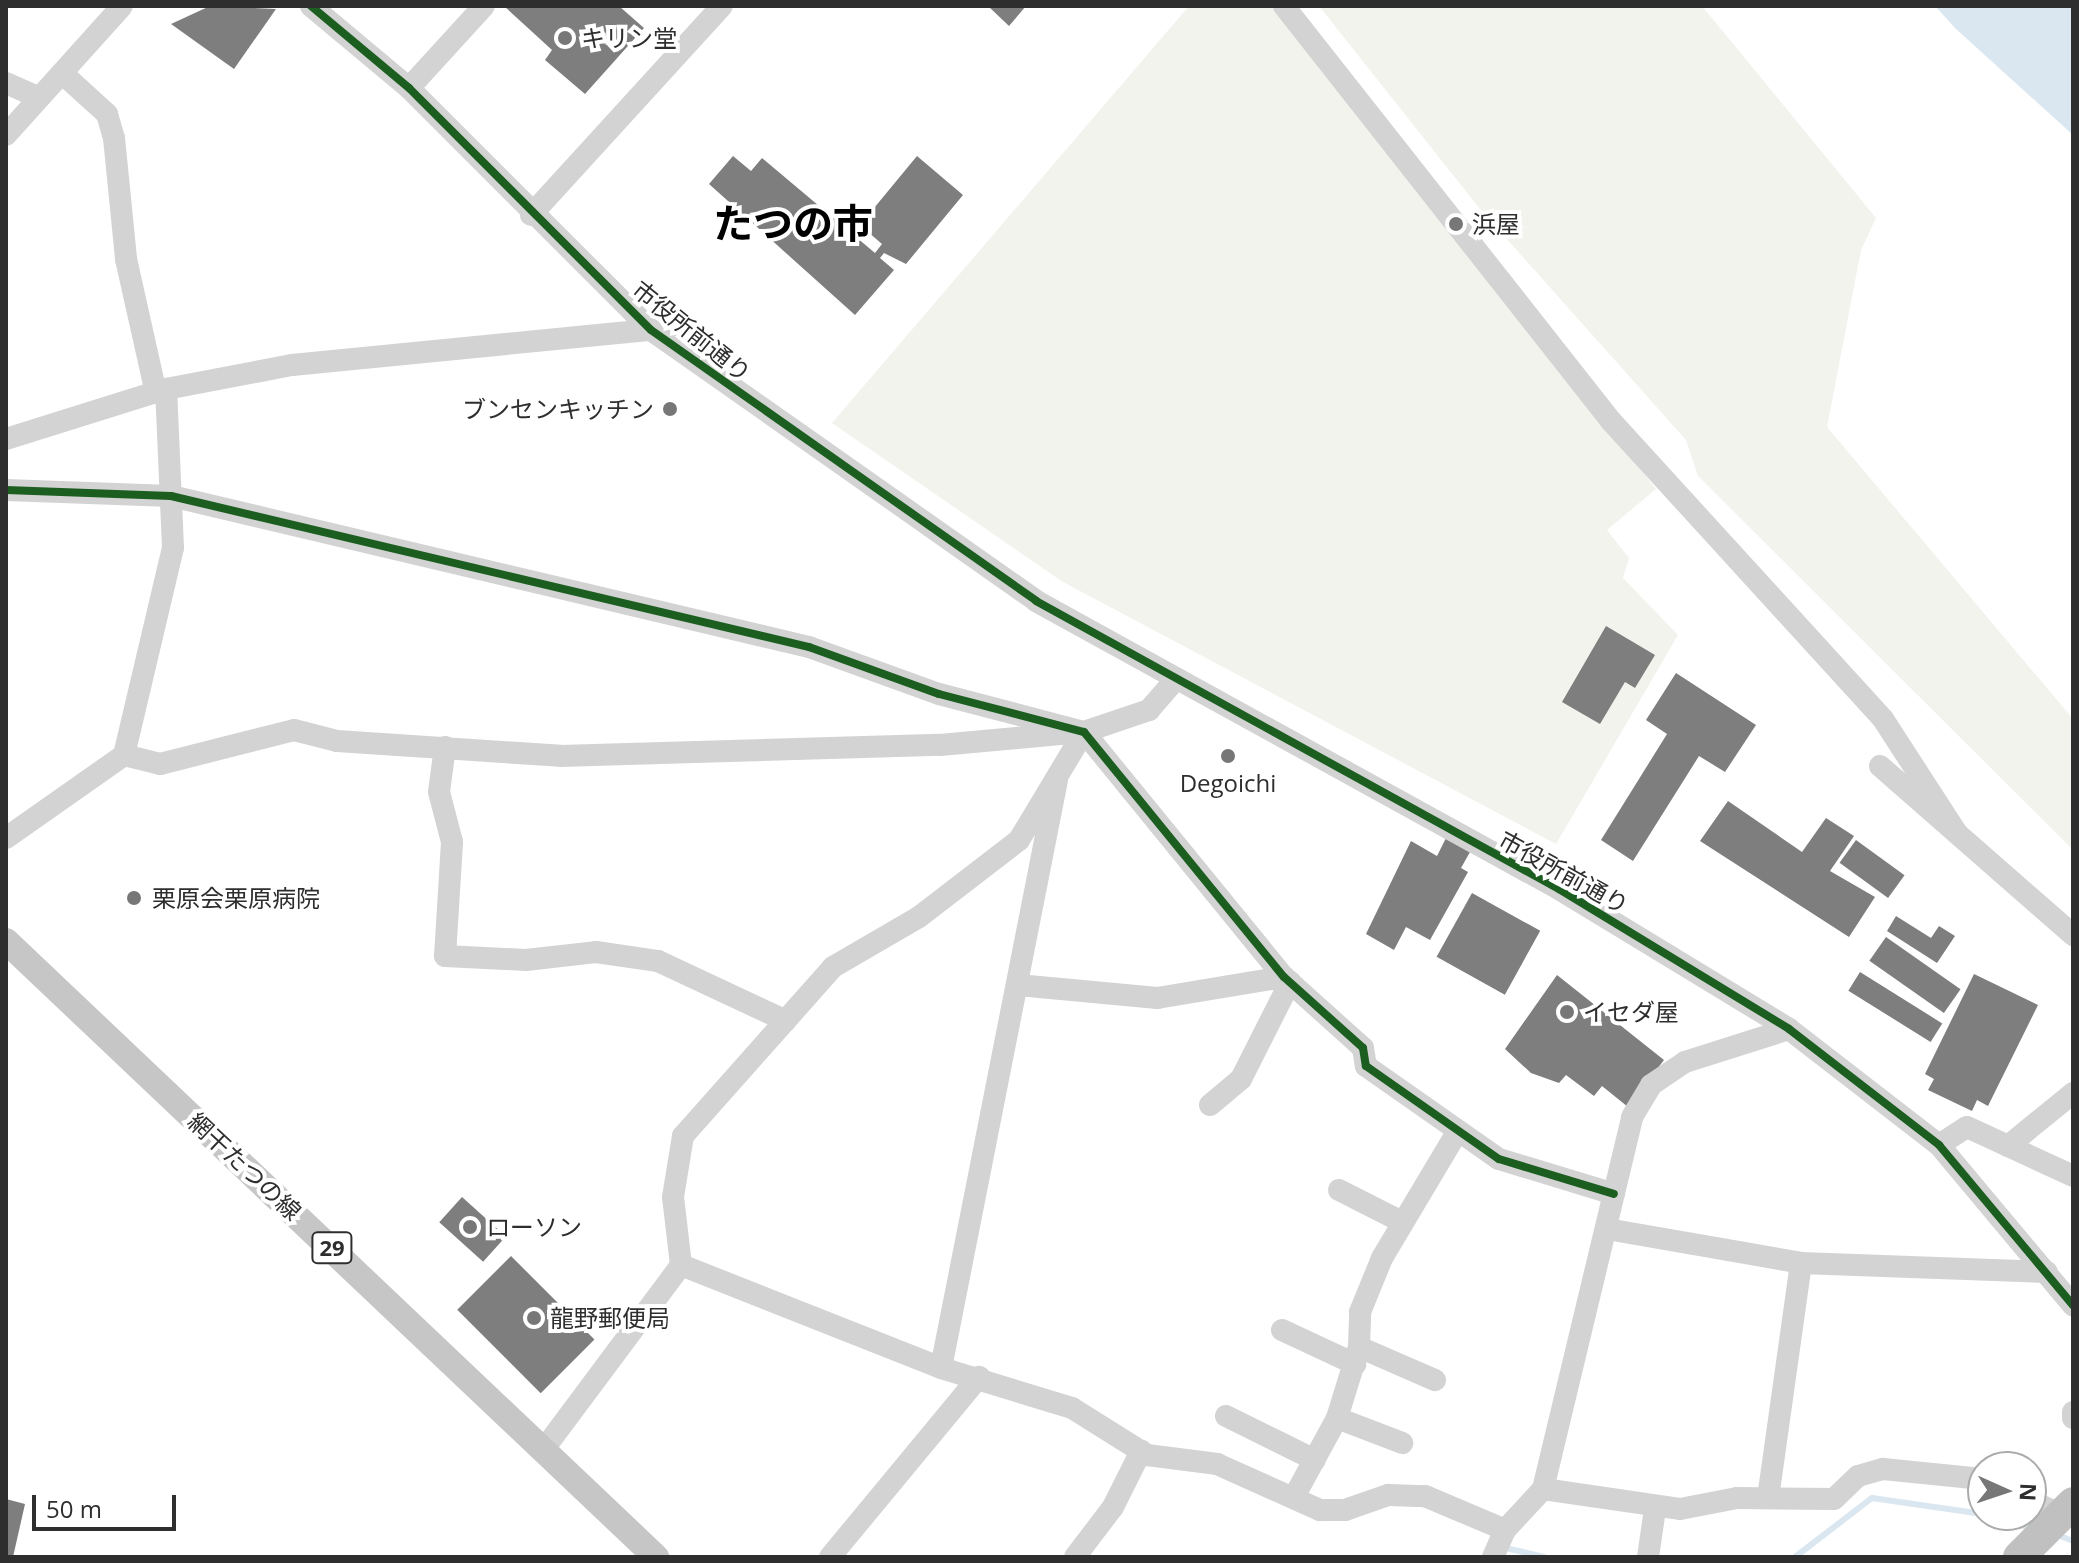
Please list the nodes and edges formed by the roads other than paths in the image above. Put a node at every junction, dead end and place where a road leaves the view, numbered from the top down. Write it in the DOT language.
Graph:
graph roads {
  1 [pos="122,6"];
  2 [pos="311,6"];
  3 [pos="484,6"];
  4 [pos="722,6"];
  5 [pos="1284,6"];
  6 [pos="62,73"];
  7 [pos="6,83"];
  8 [pos="409,88"];
  9 [pos="39,98"];
  10 [pos="6,135"];
  11 [pos="531,215"];
  12 [pos="651,330"];
  13 [pos="161,391"];
  14 [pos="6,439"];
  15 [pos="6,490"];
  16 [pos="171,496"];
  17 [pos="1174,681"];
  18 [pos="1084,732"];
  19 [pos="445,747"];
  20 [pos="124,755"];
  21 [pos="1880,766"];
  22 [pos="1057,780"];
  23 [pos="1956,832"];
  24 [pos="6,838"];
  25 [pos="2073,935"];
  26 [pos="6,941"];
  27 [pos="1287,980"];
  28 [pos="1018,985"];
  29 [pos="786,1021"];
  30 [pos="1789,1029"];
  31 [pos="2073,1093"];
  32 [pos="1210,1105"];
  33 [pos="1456,1134"];
  34 [pos="1939,1145"];
  35 [pos="2008,1146"];
  36 [pos="2073,1176"];
  37 [pos="1339,1190"];
  38 [pos="1614,1194"];
  39 [pos="1400,1221"];
  40 [pos="1607,1229"];
  41 [pos="1801,1263"];
  42 [pos="681,1265"];
  43 [pos="2047,1272"];
  44 [pos="2073,1305"];
  45 [pos="1282,1330"];
  46 [pos="1357,1356"];
  47 [pos="941,1368"];
  48 [pos="979,1377"];
  49 [pos="1435,1380"];
  50 [pos="2073,1412"];
  51 [pos="1226,1416"];
  52 [pos="1337,1418"];
  53 [pos="2073,1418"];
  54 [pos="1402,1443"];
  55 [pos="544,1449"];
  56 [pos="1141,1451"];
  57 [pos="1315,1460"];
  58 [pos="1967,1477"];
  59 [pos="1543,1489"];
  60 [pos="1294,1497"];
  61 [pos="1768,1498"];
  62 [pos="2047,1505"];
  63 [pos="1655,1509"];
  64 [pos="2067,1509"];
  65 [pos="1505,1530"];
  66 [pos="2023,1553"];
  67 [pos="656,1557"];
  68 [pos="830,1557"];
  69 [pos="1075,1557"];
  70 [pos="1493,1557"];
  71 [pos="1648,1557"];
  1 -- 6 [label="street"];
  2 -- 8 [label="street, 市役所前通り"];
  3 -- 8 [label="street"];
  4 -- 11 [label="street"];
  5 -- 23 [label="street"];
  6 -- 9 [label="street"];
  6 -- 13 [label="street"];
  7 -- 9 [label="street"];
  8 -- 11 [label="street, 市役所前通り"];
  9 -- 10 [label="street"];
  11 -- 12 [label="street, 市役所前通り"];
  12 -- 13 [label="street"];
  12 -- 17 [label="street, 市役所前通り"];
  13 -- 14 [label="street"];
  13 -- 16 [label="street"];
  15 -- 16 [label="street"];
  16 -- 18 [label="street"];
  16 -- 20 [label="street"];
  17 -- 18 [label="street"];
  17 -- 30 [label="street, 市役所前通り"];
  18 -- 19 [label="street"];
  18 -- 22 [label="street"];
  18 -- 27 [label="street"];
  19 -- 20 [label="street"];
  19 -- 29 [label="street"];
  20 -- 24 [label="street"];
  21 -- 23 [label="street"];
  22 -- 28 [label="street"];
  22 -- 29 [label="street"];
  23 -- 25 [label="street"];
  26 -- 55 [label="main road, 網干たつの線 / 29"];
  27 -- 28 [label="street"];
  27 -- 32 [label="street"];
  27 -- 33 [label="street"];
  28 -- 47 [label="street"];
  29 -- 42 [label="street"];
  30 -- 34 [label="street, 市役所前通り"];
  30 -- 38 [label="street"];
  31 -- 35 [label="street"];
  33 -- 38 [label="street"];
  33 -- 39 [label="street"];
  34 -- 35 [label="street"];
  34 -- 43 [label="street, 市役所前通り"];
  35 -- 36 [label="street"];
  37 -- 39 [label="street"];
  38 -- 40 [label="street"];
  39 -- 46 [label="street"];
  40 -- 41 [label="street"];
  40 -- 59 [label="street"];
  41 -- 43 [label="street"];
  41 -- 61 [label="street"];
  42 -- 47 [label="street"];
  42 -- 55 [label="street"];
  43 -- 44 [label="street, 市役所前通り"];
  45 -- 46 [label="street"];
  46 -- 49 [label="street"];
  46 -- 52 [label="street"];
  47 -- 48 [label="street"];
  48 -- 56 [label="street"];
  48 -- 68 [label="street"];
  50 -- 53 [label="street"];
  51 -- 57 [label="street"];
  52 -- 54 [label="street"];
  52 -- 57 [label="street"];
  55 -- 67 [label="main road, 網干たつの線 / 29"];
  56 -- 60 [label="street"];
  56 -- 69 [label="street"];
  57 -- 60 [label="street"];
  58 -- 61 [label="street"];
  59 -- 63 [label="street"];
  59 -- 65 [label="street"];
  60 -- 65 [label="street"];
  61 -- 63 [label="street"];
  62 -- 64 [label="street"];
  63 -- 71 [label="street"];
  64 -- 66 [label="highway"];
  65 -- 70 [label="street"];
}
